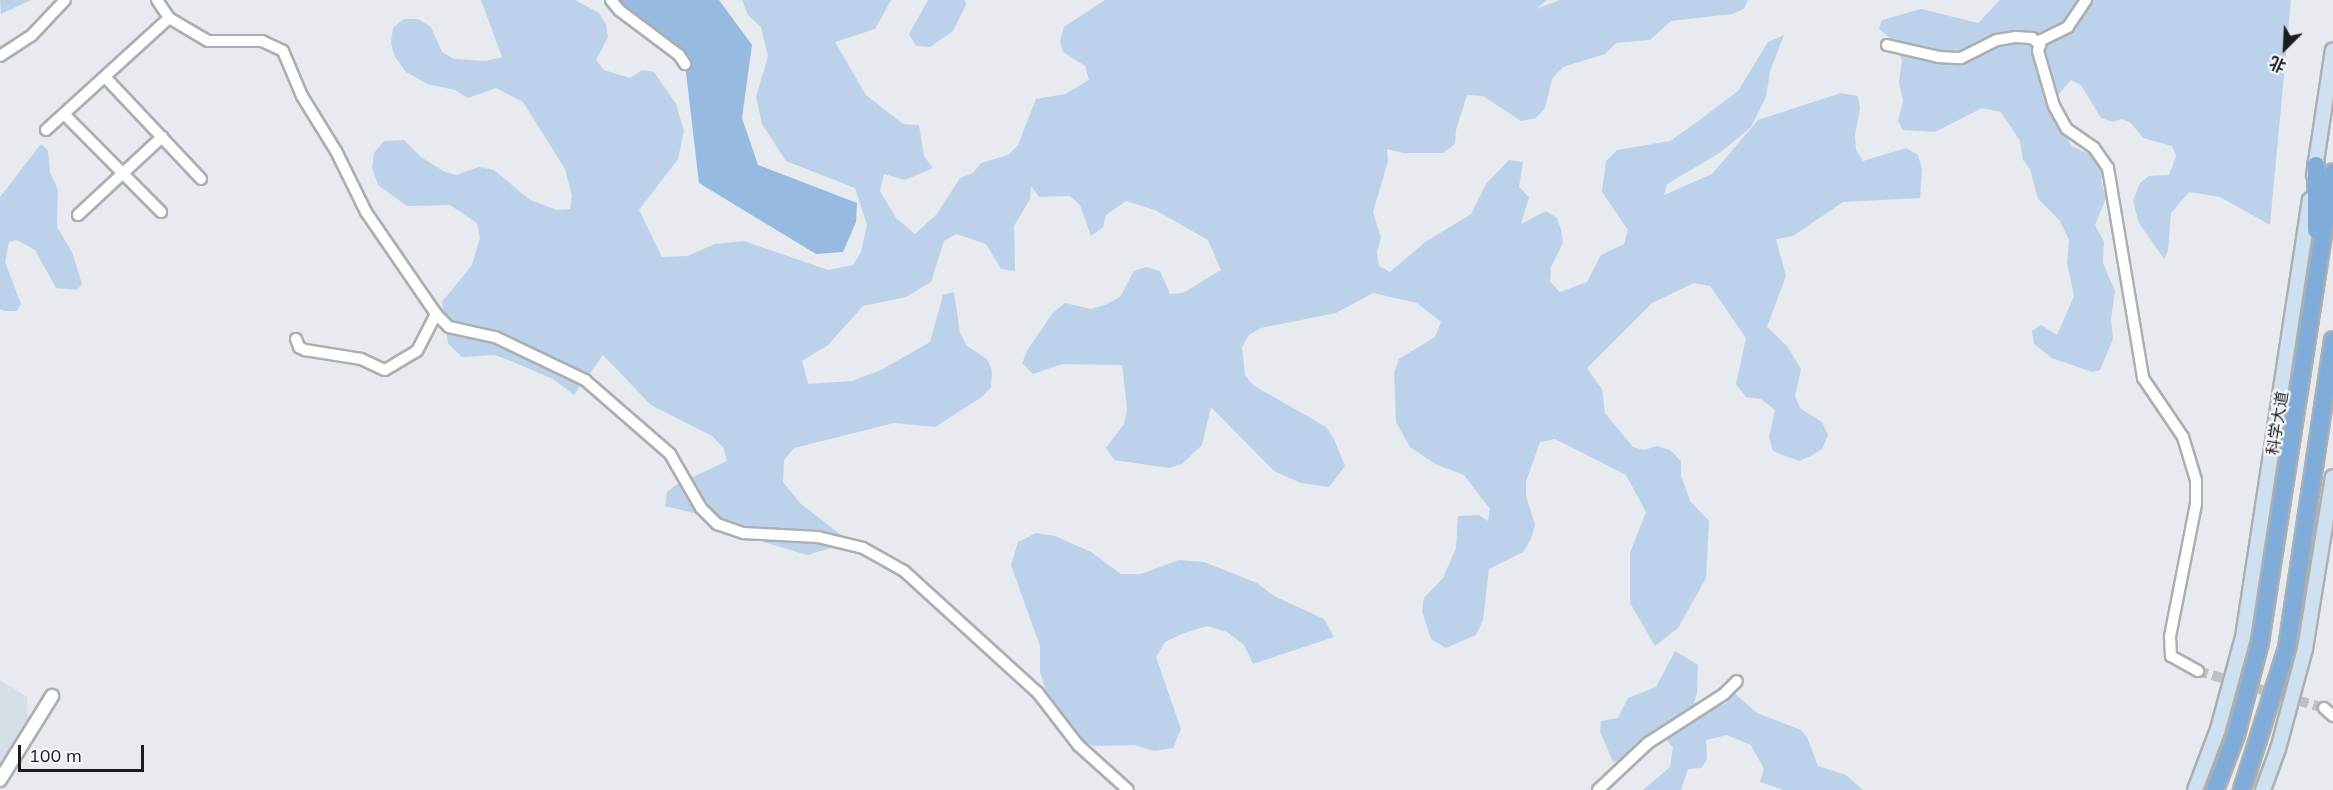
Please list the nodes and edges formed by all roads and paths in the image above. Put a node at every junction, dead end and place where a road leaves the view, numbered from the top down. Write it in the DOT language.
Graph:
graph roads {
  1 [pos="65,0"];
  2 [pos="158,0"];
  3 [pos="611,0"];
  4 [pos="2086,0"];
  5 [pos="169,18"];
  6 [pos="1887,45"];
  7 [pos="2040,45"];
  8 [pos="2333,50"];
  9 [pos="0,56"];
  10 [pos="685,64"];
  11 [pos="105,77"];
  12 [pos="64,114"];
  13 [pos="46,130"];
  14 [pos="162,137"];
  15 [pos="2316,165"];
  16 [pos="2333,172"];
  17 [pos="123,173"];
  18 [pos="201,178"];
  19 [pos="161,212"];
  20 [pos="78,215"];
  21 [pos="2316,288"];
  22 [pos="436,314"];
  23 [pos="296,339"];
  24 [pos="2333,339"];
  25 [pos="2333,477"];
  26 [pos="2198,671"];
  27 [pos="1737,681"];
  28 [pos="52,696"];
  29 [pos="2324,708"];
  30 [pos="2333,716"];
  31 [pos="0,780"];
  32 [pos="1128,790"];
  33 [pos="1598,790"];
  34 [pos="2195,790"];
  35 [pos="2215,790"];
  36 [pos="2242,790"];
  37 [pos="2263,790"];
  1 -- 9 [label="street"];
  2 -- 5 [label="street"];
  3 -- 10 [label="street"];
  4 -- 7 [label="street"];
  5 -- 11 [label="street"];
  5 -- 22 [label="street"];
  6 -- 7 [label="street"];
  7 -- 26 [label="street"];
  8 -- 15 [label="main road, 科学大道"];
  11 -- 12 [label="street"];
  11 -- 14 [label="street"];
  12 -- 13 [label="street"];
  12 -- 17 [label="street"];
  14 -- 17 [label="street"];
  14 -- 18 [label="street"];
  15 -- 21 [label="highway"];
  15 -- 34 [label="main road, 科学大道"];
  16 -- 21 [label="highway, 科学大道"];
  17 -- 19 [label="street"];
  17 -- 20 [label="street"];
  21 -- 35 [label="highway, 科学大道"];
  22 -- 23 [label="street"];
  22 -- 32 [label="street"];
  24 -- 36 [label="highway"];
  25 -- 37 [label="main road"];
  27 -- 33 [label="street"];
  28 -- 31 [label="street"];
  29 -- 30 [label="street"];
}
